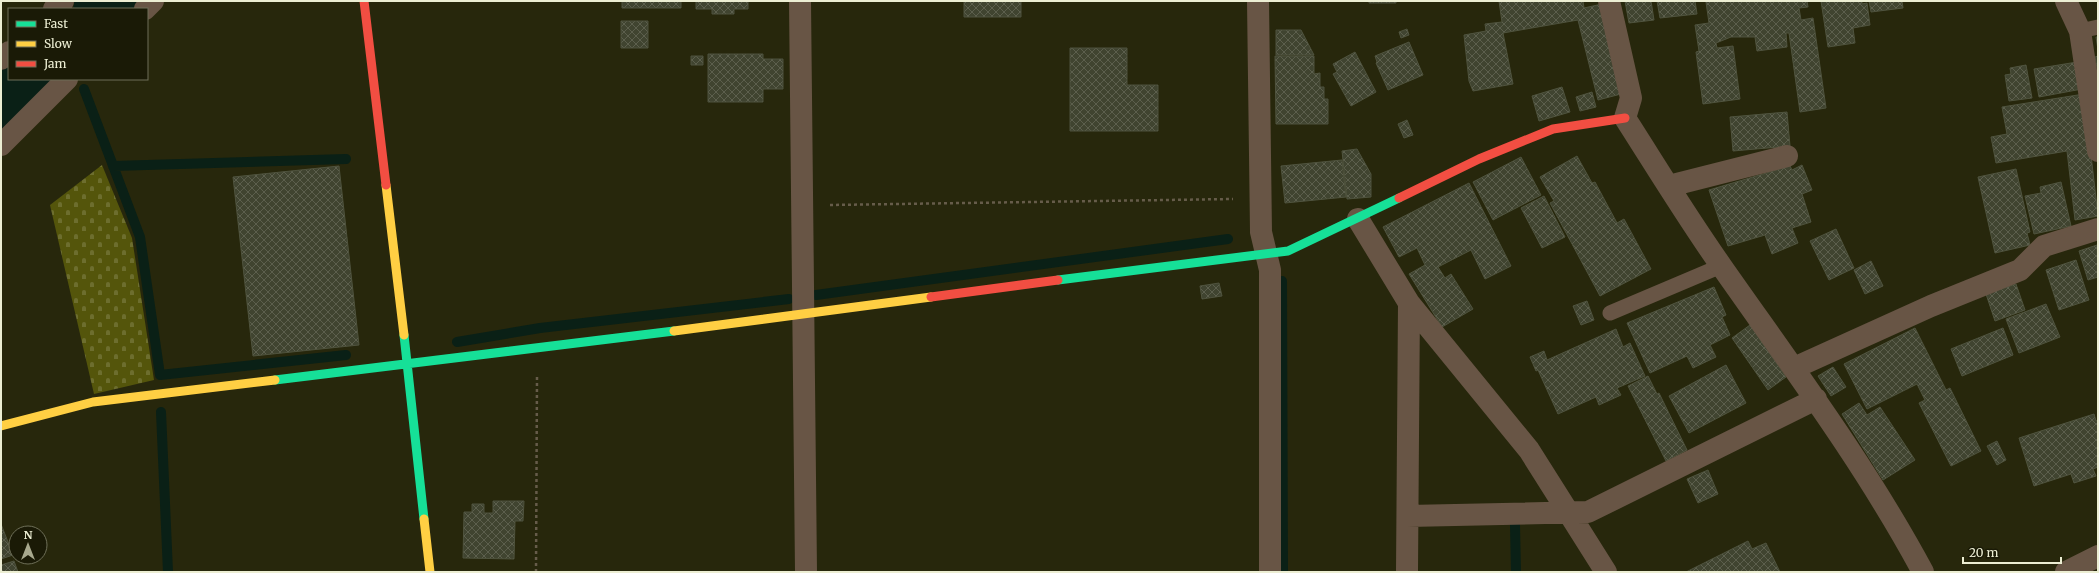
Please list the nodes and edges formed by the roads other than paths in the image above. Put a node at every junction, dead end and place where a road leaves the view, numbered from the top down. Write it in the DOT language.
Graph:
graph roads {
  1 [pos="63,1"];
  2 [pos="153,1"];
  3 [pos="364,1"];
  4 [pos="800,1"];
  5 [pos="1258,1"];
  6 [pos="1609,1"];
  7 [pos="2066,1"];
  8 [pos="55,8"];
  9 [pos="145,8"];
  10 [pos="2089,29"];
  11 [pos="66,80"];
  12 [pos="1625,118"];
  13 [pos="1,145"];
  14 [pos="2098,151"];
  15 [pos="1787,156"];
  16 [pos="1669,186"];
  17 [pos="1358,219"];
  18 [pos="2098,229"];
  19 [pos="1266,254"];
  20 [pos="1721,266"];
  21 [pos="1409,303"];
  22 [pos="1610,313"];
  23 [pos="802,314"];
  24 [pos="408,365"];
  25 [pos="1794,368"];
  26 [pos="1816,399"];
  27 [pos="1,426"];
  28 [pos="1570,514"];
  29 [pos="1408,516"];
  30 [pos="2098,556"];
  31 [pos="430,572"];
  32 [pos="806,572"];
  33 [pos="1270,572"];
  34 [pos="1408,572"];
  35 [pos="1606,572"];
  36 [pos="1923,572"];
  37 [pos="2066,572"];
  1 -- 8 [label="street"];
  2 -- 9 [label="street"];
  3 -- 24 [label="street"];
  4 -- 23 [label="street"];
  5 -- 19 [label="street"];
  6 -- 12 [label="street"];
  7 -- 10 [label="street"];
  10 -- 14 [label="street"];
  11 -- 13 [label="street"];
  12 -- 16 [label="street"];
  12 -- 17 [label="street"];
  15 -- 16 [label="street"];
  16 -- 20 [label="street"];
  17 -- 19 [label="street"];
  17 -- 21 [label="street"];
  18 -- 25 [label="street"];
  19 -- 23 [label="street"];
  19 -- 33 [label="street"];
  20 -- 22 [label="lane"];
  20 -- 25 [label="street"];
  21 -- 28 [label="street"];
  21 -- 29 [label="street"];
  23 -- 24 [label="street"];
  23 -- 32 [label="street"];
  24 -- 27 [label="street"];
  24 -- 31 [label="street"];
  25 -- 26 [label="street"];
  26 -- 28 [label="street"];
  26 -- 36 [label="street"];
  28 -- 29 [label="street"];
  28 -- 35 [label="street"];
  29 -- 34 [label="street"];
  30 -- 37 [label="street"];
}
